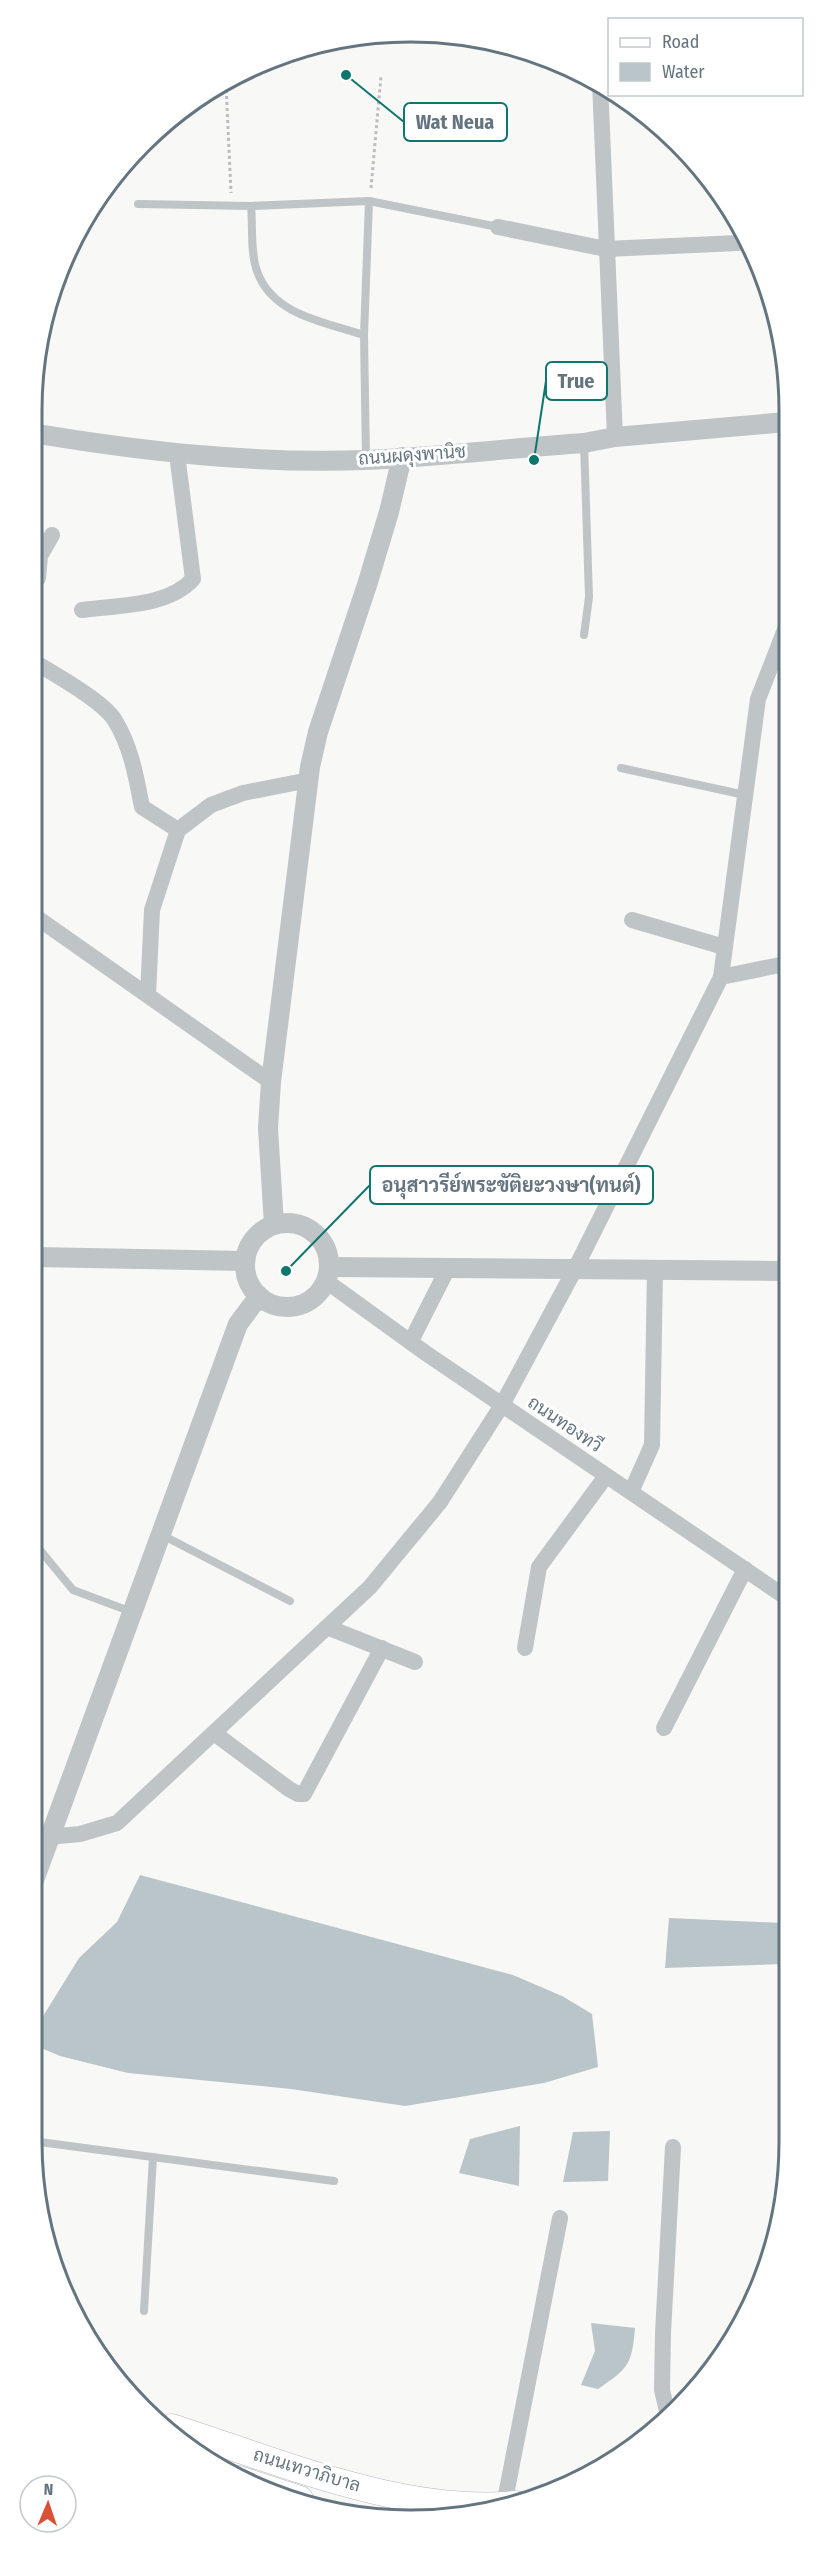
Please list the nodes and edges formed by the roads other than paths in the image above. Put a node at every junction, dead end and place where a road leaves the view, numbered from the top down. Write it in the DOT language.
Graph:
graph roads {
  1 [pos="600,95"];
  2 [pos="369,201"];
  3 [pos="138,204"];
  4 [pos="251,206"];
  5 [pos="498,227"];
  6 [pos="738,243"];
  7 [pos="606,249"];
  8 [pos="364,335"];
  9 [pos="779,423"];
  10 [pos="42,435"];
  11 [pos="615,437"];
  12 [pos="584,442"];
  13 [pos="177,454"];
  14 [pos="402,457"];
  15 [pos="366,460"];
  16 [pos="52,534"];
  17 [pos="42,552"];
  18 [pos="82,610"];
  19 [pos="584,635"];
  20 [pos="779,645"];
  21 [pos="42,667"];
  22 [pos="621,768"];
  23 [pos="309,780"];
  24 [pos="745,795"];
  25 [pos="178,830"];
  26 [pos="632,920"];
  27 [pos="42,921"];
  28 [pos="724,947"];
  29 [pos="779,965"];
  30 [pos="721,977"];
  31 [pos="148,995"];
  32 [pos="271,1082"];
  33 [pos="274,1225"];
  34 [pos="42,1257"];
  35 [pos="245,1261"];
  36 [pos="448,1268"];
  37 [pos="575,1269"];
  38 [pos="655,1270"];
  39 [pos="779,1271"];
  40 [pos="328,1274"];
  41 [pos="259,1296"];
  42 [pos="411,1341"];
  43 [pos="502,1405"];
  44 [pos="606,1476"];
  45 [pos="631,1492"];
  46 [pos="160,1534"];
  47 [pos="42,1552"];
  48 [pos="745,1569"];
  49 [pos="779,1593"];
  50 [pos="290,1601"];
  51 [pos="132,1612"];
  52 [pos="327,1627"];
  53 [pos="382,1648"];
  54 [pos="525,1648"];
  55 [pos="415,1662"];
  56 [pos="664,1728"];
  57 [pos="214,1733"];
  58 [pos="48,1837"];
  59 [pos="42,1855"];
  60 [pos="42,2141"];
  61 [pos="673,2147"];
  62 [pos="153,2157"];
  63 [pos="334,2181"];
  64 [pos="560,2218"];
  65 [pos="144,2311"];
  66 [pos="666,2407"];
  67 [pos="181,2430"];
  68 [pos="512,2495"];
  69 [pos="470,2505"];
  1 -- 7 [label="street"];
  2 -- 4 [label="lane"];
  2 -- 5 [label="lane"];
  2 -- 8 [label="lane"];
  3 -- 4 [label="lane"];
  4 -- 8 [label="lane"];
  5 -- 7 [label="street"];
  6 -- 7 [label="street"];
  7 -- 11 [label="street"];
  8 -- 15 [label="lane"];
  9 -- 11 [label="street, ถนนผดุงพานิช"];
  10 -- 13 [label="street, ถนนผดุงพานิช"];
  11 -- 12 [label="street, ถนนผดุงพานิช"];
  12 -- 14 [label="street, ถนนผดุงพานิช"];
  12 -- 19 [label="lane"];
  13 -- 15 [label="street, ถนนผดุงพานิช"];
  13 -- 18 [label="street"];
  14 -- 15 [label="street, ถนนผดุงพานิช"];
  14 -- 23 [label="street"];
  16 -- 17 [label="street"];
  20 -- 24 [label="street"];
  21 -- 25 [label="street"];
  22 -- 24 [label="lane"];
  23 -- 25 [label="street"];
  23 -- 32 [label="street"];
  24 -- 28 [label="street"];
  25 -- 31 [label="street"];
  26 -- 28 [label="street"];
  27 -- 31 [label="street"];
  28 -- 30 [label="street"];
  29 -- 30 [label="street"];
  30 -- 37 [label="street"];
  31 -- 32 [label="street"];
  32 -- 33 [label="street"];
  33 -- 35 [label="street"];
  33 -- 40 [label="street"];
  34 -- 35 [label="street"];
  35 -- 41 [label="street"];
  36 -- 37 [label="street"];
  36 -- 40 [label="street"];
  36 -- 42 [label="street"];
  37 -- 38 [label="street"];
  37 -- 43 [label="street"];
  38 -- 39 [label="street"];
  38 -- 45 [label="street"];
  40 -- 41 [label="street"];
  40 -- 42 [label="street, ถนนทองทวี"];
  41 -- 46 [label="street"];
  42 -- 43 [label="street, ถนนทองทวี"];
  43 -- 44 [label="street, ถนนทองทวี"];
  43 -- 52 [label="street"];
  44 -- 45 [label="street, ถนนทองทวี"];
  44 -- 54 [label="street"];
  45 -- 48 [label="street, ถนนทองทวี"];
  46 -- 50 [label="lane"];
  46 -- 51 [label="street"];
  47 -- 51 [label="lane"];
  48 -- 49 [label="street, ถนนทองทวี"];
  48 -- 56 [label="street"];
  51 -- 58 [label="street"];
  52 -- 53 [label="street"];
  52 -- 57 [label="street"];
  53 -- 55 [label="street"];
  53 -- 57 [label="street"];
  57 -- 58 [label="street"];
  58 -- 59 [label="street"];
  60 -- 62 [label="lane"];
  61 -- 66 [label="street"];
  62 -- 63 [label="lane"];
  62 -- 65 [label="lane"];
  64 -- 68 [label="street"];
  67 -- 69 [label="main road, ถนนเทวาภิบาล"];
}
